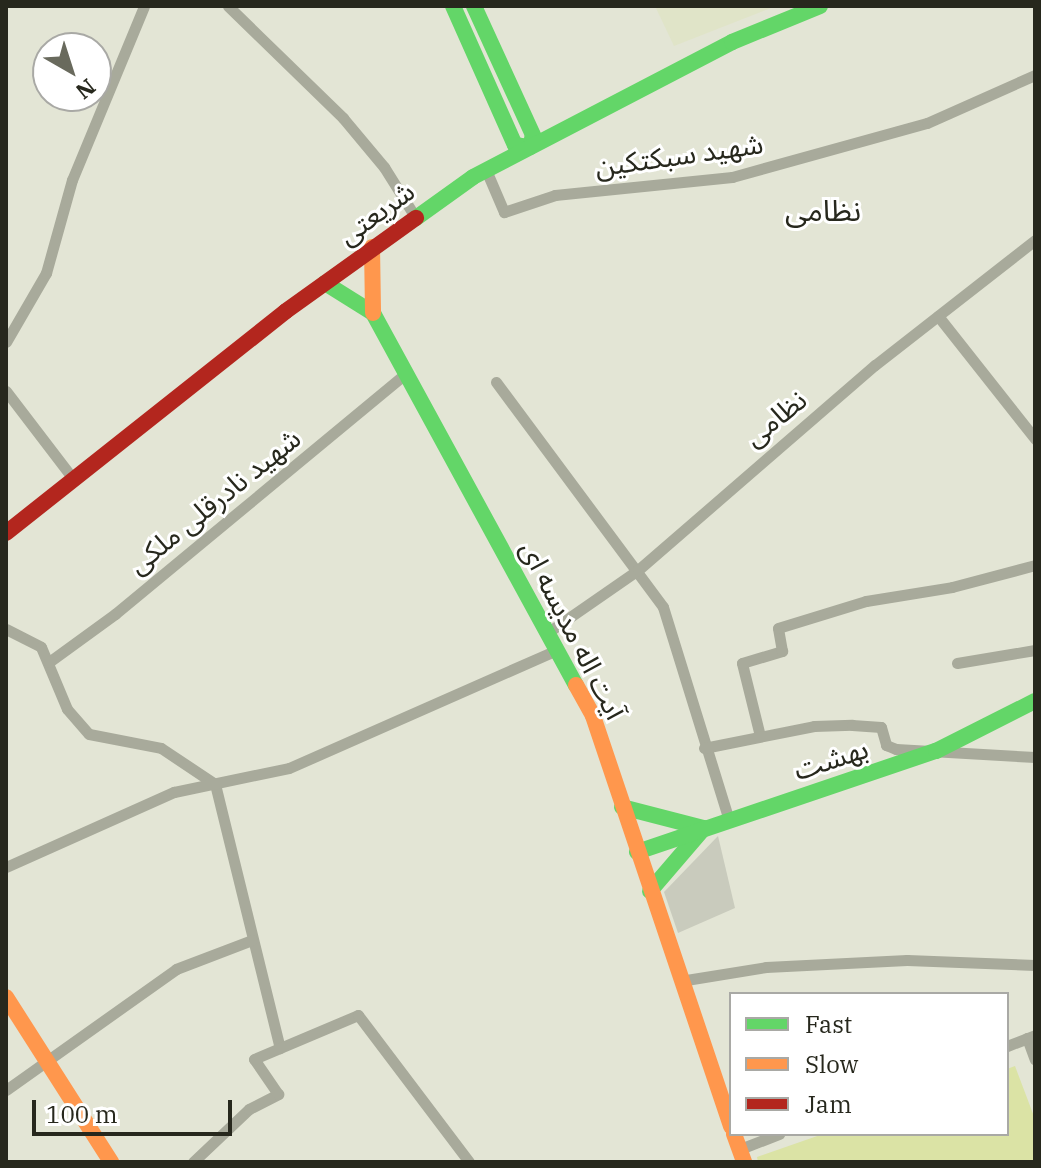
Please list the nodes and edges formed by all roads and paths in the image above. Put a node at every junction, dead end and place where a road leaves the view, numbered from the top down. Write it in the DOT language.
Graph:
graph roads {
  1 [pos="144,6"];
  2 [pos="228,6"];
  3 [pos="453,6"];
  4 [pos="474,6"];
  5 [pos="820,6"];
  6 [pos="1035,75"];
  7 [pos="530,147"];
  8 [pos="486,170"];
  9 [pos="414,215"];
  10 [pos="1035,240"];
  11 [pos="372,247"];
  12 [pos="325,283"];
  13 [pos="373,313"];
  14 [pos="938,316"];
  15 [pos="11,319"];
  16 [pos="6,342"];
  17 [pos="406,373"];
  18 [pos="496,382"];
  19 [pos="6,391"];
  20 [pos="1035,439"];
  21 [pos="74,480"];
  22 [pos="6,533"];
  23 [pos="1035,565"];
  24 [pos="638,570"];
  25 [pos="6,629"];
  26 [pos="547,633"];
  27 [pos="556,650"];
  28 [pos="1035,650"];
  29 [pos="49,662"];
  30 [pos="957,663"];
  31 [pos="1035,701"];
  32 [pos="760,736"];
  33 [pos="704,748"];
  34 [pos="936,751"];
  35 [pos="1035,757"];
  36 [pos="215,784"];
  37 [pos="622,807"];
  38 [pos="729,820"];
  39 [pos="704,828"];
  40 [pos="637,852"];
  41 [pos="6,867"];
  42 [pos="650,891"];
  43 [pos="252,940"];
  44 [pos="1035,965"];
  45 [pos="680,981"];
  46 [pos="6,997"];
  47 [pos="1031,1037"];
  48 [pos="1009,1045"];
  49 [pos="280,1048"];
  50 [pos="1035,1060"];
  51 [pos="48,1063"];
  52 [pos="6,1090"];
  53 [pos="729,1120"];
  54 [pos="773,1136"];
  55 [pos="739,1148"];
  56 [pos="111,1162"];
  57 [pos="193,1162"];
  58 [pos="469,1162"];
  1 -- 15 [label="street"];
  2 -- 9 [label="street"];
  3 -- 7 [label="street"];
  4 -- 7 [label="street"];
  5 -- 7 [label="street, شریعتی"];
  6 -- 8 [label="street, شهید سبکتکین"];
  7 -- 8 [label="street, شریعتی"];
  8 -- 9 [label="street, شریعتی"];
  9 -- 11 [label="street, شریعتی"];
  10 -- 14 [label="street, نظامی"];
  11 -- 12 [label="street, شریعتی"];
  11 -- 13 [label="street"];
  12 -- 13 [label="street"];
  12 -- 21 [label="street, شریعتی"];
  13 -- 17 [label="street, آیت اله مدیسه ای"];
  14 -- 20 [label="street"];
  14 -- 24 [label="street, نظامی"];
  15 -- 16 [label="street"];
  17 -- 26 [label="street, آیت اله مدیسه ای"];
  17 -- 29 [label="street, شهید نادرقلی ملکی"];
  18 -- 24 [label="street"];
  19 -- 21 [label="street"];
  21 -- 22 [label="street, شریعتی"];
  23 -- 32 [label="street"];
  24 -- 26 [label="street, نظامی"];
  24 -- 33 [label="street"];
  25 -- 29 [label="street"];
  26 -- 27 [label="street, آیت اله مدیسه ای"];
  27 -- 36 [label="street"];
  27 -- 37 [label="street, آیت اله مدیسه ای"];
  28 -- 30 [label="street"];
  29 -- 36 [label="street"];
  31 -- 34 [label="street, بهشت"];
  32 -- 33 [label="street"];
  32 -- 34 [label="street"];
  33 -- 38 [label="street"];
  34 -- 35 [label="street"];
  34 -- 38 [label="street, بهشت"];
  36 -- 41 [label="street"];
  36 -- 43 [label="street"];
  37 -- 39 [label="street"];
  37 -- 40 [label="street, آیت اله مدیسه ای"];
  38 -- 39 [label="street, بهشت"];
  39 -- 40 [label="street, بهشت"];
  39 -- 42 [label="street"];
  40 -- 42 [label="street, آیت اله مدیسه ای"];
  42 -- 45 [label="street, آیت اله مدیسه ای"];
  43 -- 49 [label="street"];
  43 -- 51 [label="street"];
  44 -- 45 [label="street"];
  45 -- 53 [label="street, آیت اله مدیسه ای"];
  46 -- 51 [label="street"];
  47 -- 48 [label="street"];
  47 -- 50 [label="street"];
  49 -- 57 [label="street"];
  49 -- 58 [label="street"];
  51 -- 52 [label="street"];
  51 -- 56 [label="street"];
  54 -- 55 [label="street"];
}
